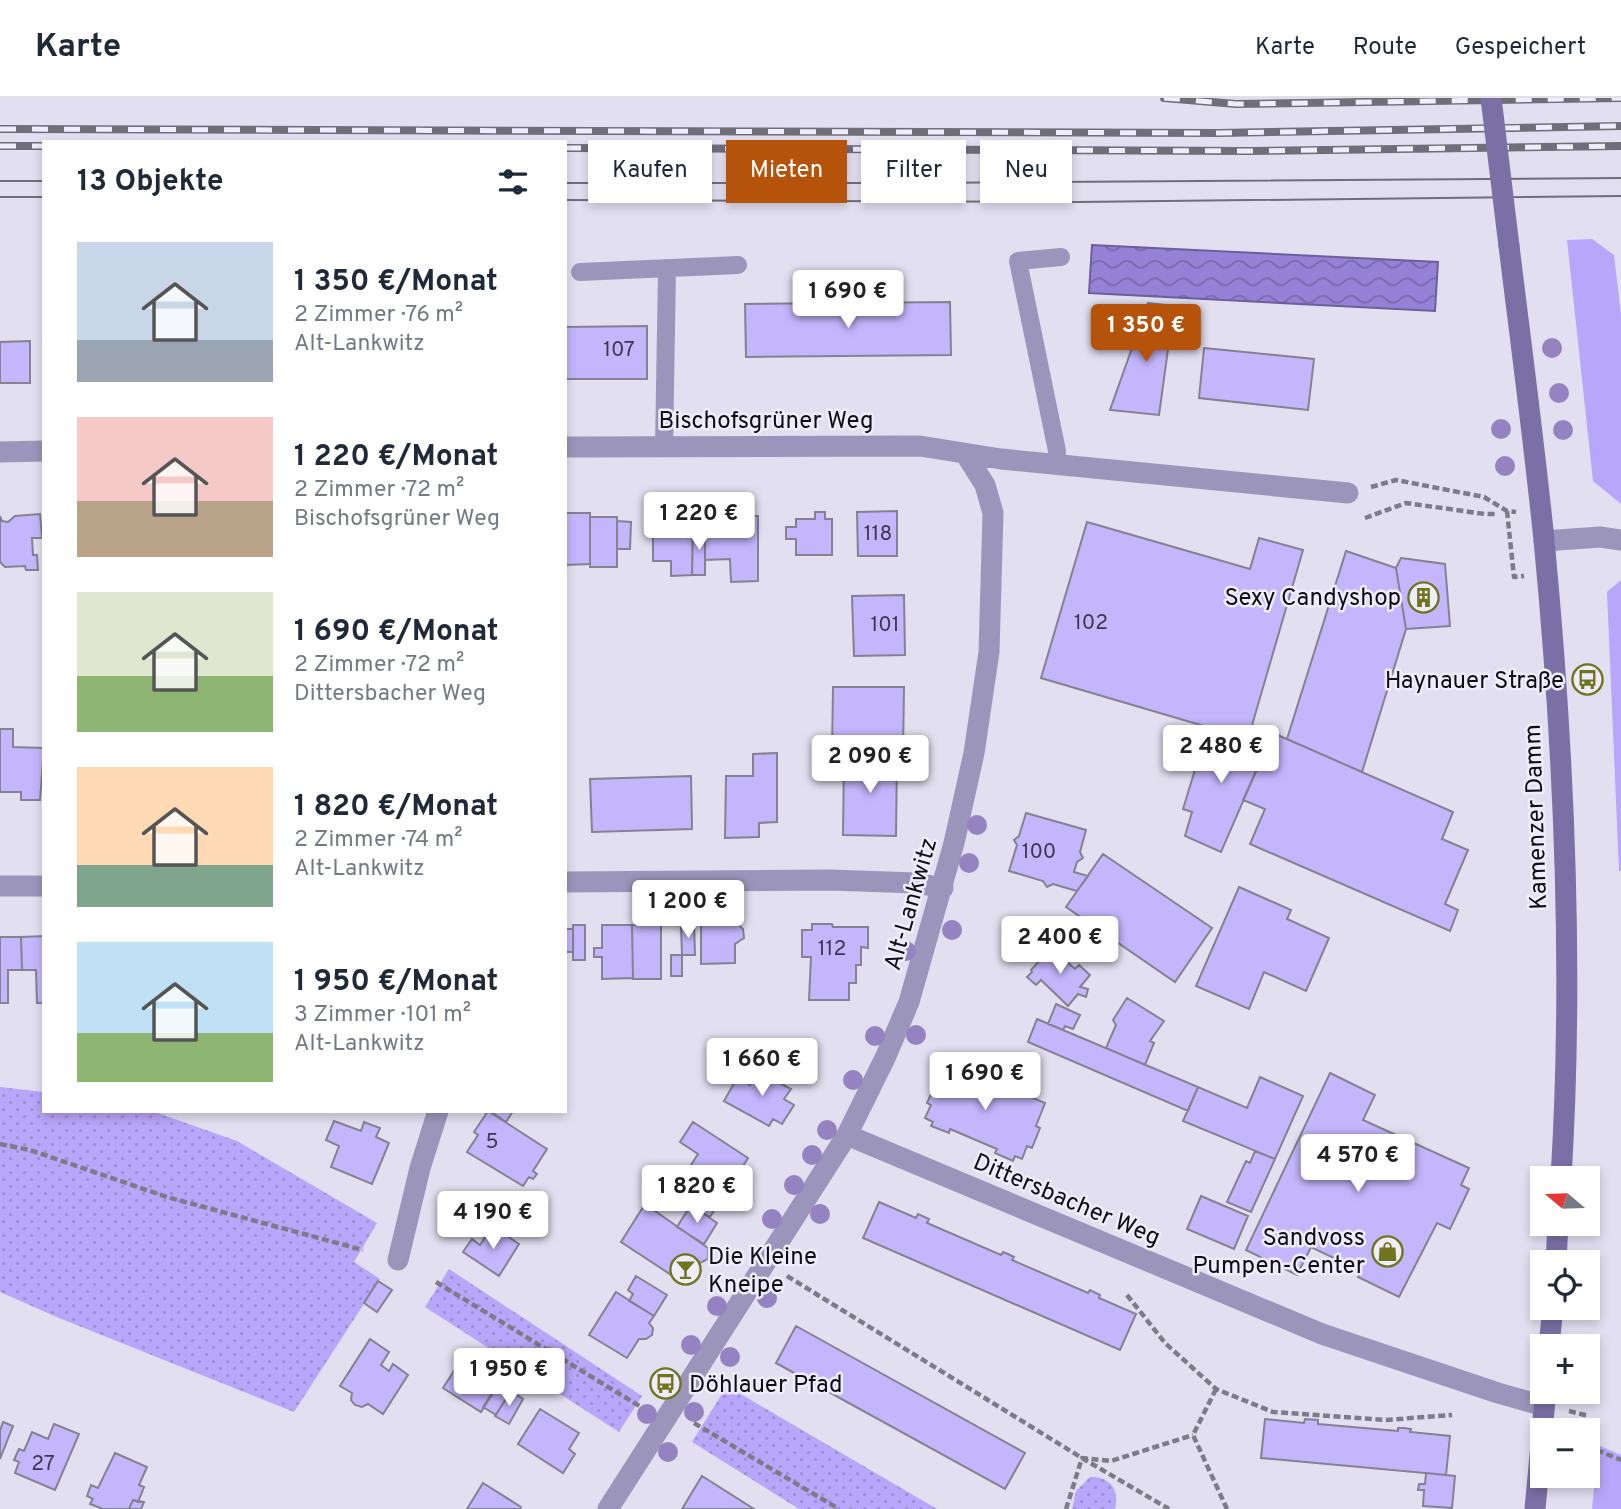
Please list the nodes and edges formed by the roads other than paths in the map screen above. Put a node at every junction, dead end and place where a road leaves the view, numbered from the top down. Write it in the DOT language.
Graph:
graph roads {
  1 [pos="1491,98"];
  2 [pos="1061,257"];
  3 [pos="738,265"];
  4 [pos="667,270"];
  5 [pos="580,272"];
  6 [pos="567,447"];
  7 [pos="664,447"];
  8 [pos="42,451"];
  9 [pos="0,452"];
  10 [pos="966,454"];
  11 [pos="1056,464"];
  12 [pos="1348,493"];
  13 [pos="1621,540"];
  14 [pos="1544,541"];
  15 [pos="567,882"];
  16 [pos="0,886"];
  17 [pos="42,886"];
  18 [pos="943,888"];
  19 [pos="437,1113"];
  20 [pos="847,1135"];
  21 [pos="1561,1166"];
  22 [pos="398,1260"];
  23 [pos="1530,1396"];
  24 [pos="1537,1488"];
  25 [pos="608,1509"];
  26 [pos="1535,1509"];
  1 -- 14 [label="main road, Kamenzer Damm, bridge"];
  2 -- 11 [label="lane"];
  3 -- 4 [label="lane"];
  4 -- 5 [label="lane"];
  4 -- 7 [label="lane"];
  6 -- 7 [label="street, Bischofsgrüner Weg"];
  7 -- 10 [label="street, Bischofsgrüner Weg"];
  8 -- 9 [label="street"];
  10 -- 11 [label="street"];
  10 -- 18 [label="street, Alt-Lankwitz"];
  11 -- 12 [label="street"];
  13 -- 14 [label="street"];
  14 -- 21 [label="main road, Kamenzer Damm"];
  15 -- 18 [label="street"];
  16 -- 17 [label="street"];
  18 -- 20 [label="street, Alt-Lankwitz"];
  19 -- 22 [label="street"];
  20 -- 23 [label="street, Dittersbacher Weg"];
  20 -- 25 [label="street, Alt-Lankwitz"];
  24 -- 26 [label="main road"];
}
